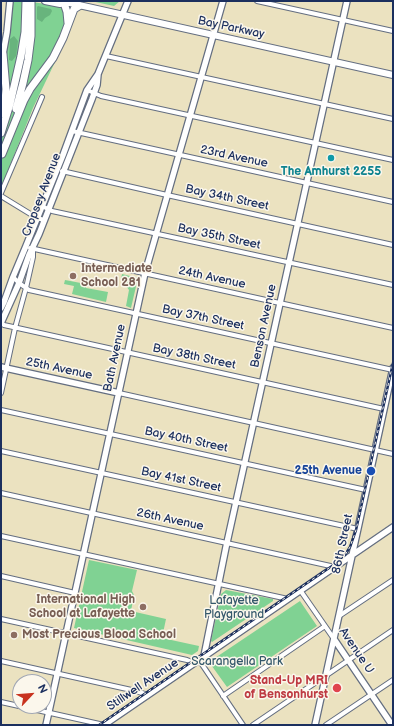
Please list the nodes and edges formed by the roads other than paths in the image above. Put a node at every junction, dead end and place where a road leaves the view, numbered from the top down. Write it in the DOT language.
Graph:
graph roads {
  1 [pos="10,1"];
  2 [pos="45,1"];
  3 [pos="128,1"];
  4 [pos="223,1"];
  5 [pos="258,1"];
  6 [pos="347,1"];
  7 [pos="29,2"];
  8 [pos="66,2"];
  9 [pos="79,6"];
  10 [pos="122,16"];
  11 [pos="342,20"];
  12 [pos="68,25"];
  13 [pos="393,31"];
  14 [pos="214,35"];
  15 [pos="106,56"];
  16 [pos="2,58"];
  17 [pos="333,62"];
  18 [pos="98,74"];
  19 [pos="393,75"];
  20 [pos="201,77"];
  21 [pos="87,90"];
  22 [pos="94,93"];
  23 [pos="42,97"];
  24 [pos="324,104"];
  25 [pos="190,115"];
  26 [pos="393,119"];
  27 [pos="1,125"];
  28 [pos="72,131"];
  29 [pos="79,132"];
  30 [pos="1,133"];
  31 [pos="316,143"];
  32 [pos="179,155"];
  33 [pos="2,156"];
  34 [pos="393,160"];
  35 [pos="60,170"];
  36 [pos="307,183"];
  37 [pos="1,194"];
  38 [pos="167,195"];
  39 [pos="393,202"];
  40 [pos="42,206"];
  41 [pos="49,209"];
  42 [pos="38,218"];
  43 [pos="44,220"];
  44 [pos="298,224"];
  45 [pos="156,233"];
  46 [pos="393,244"];
  47 [pos="26,246"];
  48 [pos="33,249"];
  49 [pos="289,263"];
  50 [pos="145,273"];
  51 [pos="13,276"];
  52 [pos="19,283"];
  53 [pos="393,285"];
  54 [pos="26,288"];
  55 [pos="280,303"];
  56 [pos="1,308"];
  57 [pos="136,314"];
  58 [pos="1,323"];
  59 [pos="15,328"];
  60 [pos="393,328"];
  61 [pos="271,344"];
  62 [pos="127,353"];
  63 [pos="4,368"];
  64 [pos="393,369"];
  65 [pos="263,383"];
  66 [pos="1,393"];
  67 [pos="119,393"];
  68 [pos="384,409"];
  69 [pos="1,410"];
  70 [pos="254,423"];
  71 [pos="110,434"];
  72 [pos="376,450"];
  73 [pos="1,451"];
  74 [pos="393,454"];
  75 [pos="245,464"];
  76 [pos="101,473"];
  77 [pos="366,490"];
  78 [pos="1,493"];
  79 [pos="236,503"];
  80 [pos="92,513"];
  81 [pos="393,527"];
  82 [pos="358,529"];
  83 [pos="1,536"];
  84 [pos="228,543"];
  85 [pos="83,554"];
  86 [pos="352,555"];
  87 [pos="335,566"];
  88 [pos="1,576"];
  89 [pos="393,580"];
  90 [pos="219,584"];
  91 [pos="300,590"];
  92 [pos="75,593"];
  93 [pos="288,599"];
  94 [pos="339,616"];
  95 [pos="1,619"];
  96 [pos="325,626"];
  97 [pos="393,630"];
  98 [pos="66,633"];
  99 [pos="334,639"];
  100 [pos="199,660"];
  101 [pos="348,660"];
  102 [pos="1,661"];
  103 [pos="57,674"];
  104 [pos="326,676"];
  105 [pos="393,680"];
  106 [pos="371,694"];
  107 [pos="148,695"];
  108 [pos="52,696"];
  109 [pos="223,696"];
  110 [pos="1,702"];
  111 [pos="12,705"];
  112 [pos="48,714"];
  113 [pos="52,714"];
  114 [pos="46,725"];
  115 [pos="104,725"];
  116 [pos="243,725"];
  117 [pos="253,725"];
  118 [pos="315,725"];
  119 [pos="326,725"];
  120 [pos="392,725"];
  1 -- 16 [label="street"];
  2 -- 8 [label="main road, Bay Parkway"];
  3 -- 10 [label="street, Cropsey Avenue"];
  4 -- 14 [label="street, Bath Avenue"];
  5 -- 11 [label="street"];
  6 -- 11 [label="street, Benson Avenue"];
  7 -- 30 [label="highway"];
  7 -- 33 [label="highway"];
  8 -- 9 [label="main road, Bay Parkway"];
  8 -- 12 [label="highway"];
  9 -- 10 [label="main road, Bay Parkway"];
  9 -- 12 [label="highway"];
  10 -- 14 [label="main road, Bay Parkway"];
  10 -- 15 [label="street, Cropsey Avenue"];
  11 -- 13 [label="street"];
  11 -- 17 [label="street, Benson Avenue"];
  12 -- 33 [label="highway"];
  14 -- 17 [label="main road, Bay Parkway"];
  14 -- 20 [label="street, Bath Avenue"];
  15 -- 18 [label="street, Cropsey Avenue"];
  15 -- 20 [label="street"];
  16 -- 27 [label="highway"];
  17 -- 19 [label="main road, Bay Parkway"];
  17 -- 24 [label="street, Benson Avenue"];
  18 -- 21 [label="street, Cropsey Avenue"];
  18 -- 22 [label="street, Cropsey Avenue"];
  20 -- 24 [label="street"];
  20 -- 25 [label="street, Bath Avenue"];
  21 -- 22 [label="street"];
  21 -- 28 [label="street, Cropsey Avenue"];
  22 -- 25 [label="street"];
  22 -- 29 [label="street, Cropsey Avenue"];
  23 -- 37 [label="street"];
  24 -- 26 [label="street"];
  24 -- 31 [label="street, Benson Avenue"];
  25 -- 31 [label="street"];
  25 -- 32 [label="street, Bath Avenue"];
  28 -- 29 [label="street, 23rd Avenue"];
  28 -- 35 [label="street, Cropsey Avenue"];
  29 -- 32 [label="street, 23rd Avenue"];
  29 -- 35 [label="street, Cropsey Avenue"];
  31 -- 34 [label="street"];
  31 -- 36 [label="street, Benson Avenue"];
  32 -- 36 [label="street, 23rd Avenue"];
  32 -- 38 [label="street, Bath Avenue"];
  35 -- 38 [label="street, Bay 34th Street"];
  35 -- 40 [label="street, Cropsey Avenue"];
  35 -- 41 [label="street, Cropsey Avenue"];
  36 -- 39 [label="street, 23rd Avenue"];
  36 -- 44 [label="street, Benson Avenue"];
  37 -- 42 [label="street"];
  38 -- 44 [label="street, Bay 34th Street"];
  38 -- 45 [label="street, Bath Avenue"];
  40 -- 41 [label="street, Bay 35th Street"];
  40 -- 42 [label="street, Cropsey Avenue"];
  41 -- 43 [label="street, Cropsey Avenue"];
  41 -- 45 [label="street, Bay 35th Street"];
  42 -- 43 [label="street"];
  42 -- 47 [label="street, Cropsey Avenue"];
  43 -- 48 [label="street, Cropsey Avenue"];
  44 -- 46 [label="street, Bay 34th Street"];
  44 -- 49 [label="street, Benson Avenue"];
  45 -- 49 [label="street, Bay 35th Street"];
  45 -- 50 [label="street, Bath Avenue"];
  47 -- 48 [label="street, 24th Avenue"];
  47 -- 51 [label="street, Cropsey Avenue"];
  48 -- 50 [label="street, 24th Avenue"];
  48 -- 52 [label="street, Cropsey Avenue"];
  48 -- 54 [label="street"];
  49 -- 53 [label="street, Bay 35th Street"];
  49 -- 55 [label="street, Benson Avenue"];
  50 -- 55 [label="street, 24th Avenue"];
  50 -- 57 [label="street, Bath Avenue"];
  51 -- 52 [label="street, Bay 37th Street"];
  51 -- 56 [label="street, Cropsey Avenue"];
  52 -- 54 [label="street, Bay 37th Street"];
  52 -- 58 [label="street, Cropsey Avenue"];
  54 -- 57 [label="street, Bay 37th Street"];
  54 -- 59 [label="street"];
  55 -- 60 [label="street, 24th Avenue"];
  55 -- 61 [label="street, Benson Avenue"];
  57 -- 61 [label="street, Bay 37th Street"];
  57 -- 62 [label="street, Bath Avenue"];
  58 -- 59 [label="street, Bay 38th Street"];
  59 -- 62 [label="street, Bay 38th Street"];
  59 -- 63 [label="street"];
  61 -- 64 [label="street, Bay 37th Street"];
  61 -- 65 [label="street, Benson Avenue"];
  62 -- 65 [label="street, Bay 38th Street"];
  62 -- 67 [label="street, Bath Avenue"];
  63 -- 66 [label="street"];
  63 -- 67 [label="street, 25th Avenue"];
  64 -- 68 [label="street, 86th Street"];
  65 -- 68 [label="street, Bay 38th Street"];
  65 -- 70 [label="street, Benson Avenue"];
  67 -- 70 [label="street, 25th Avenue"];
  67 -- 71 [label="street, Bath Avenue"];
  68 -- 72 [label="street, 86th Street"];
  69 -- 71 [label="street, Bay 40th Street"];
  70 -- 72 [label="street, 25th Avenue"];
  70 -- 75 [label="street, Benson Avenue"];
  71 -- 75 [label="street, Bay 40th Street"];
  71 -- 76 [label="street, Bath Avenue"];
  72 -- 74 [label="street, 25th Avenue"];
  72 -- 77 [label="street, 86th Street"];
  73 -- 76 [label="street, Bay 41st Street"];
  75 -- 77 [label="street, Bay 40th Street"];
  75 -- 79 [label="street, Benson Avenue"];
  76 -- 79 [label="street, Bay 41st Street"];
  76 -- 80 [label="street, Bath Avenue"];
  77 -- 82 [label="street, 86th Street"];
  78 -- 80 [label="street, 26th Avenue"];
  79 -- 82 [label="street, Bay 41st Street"];
  79 -- 84 [label="street, Benson Avenue"];
  80 -- 84 [label="street, 26th Avenue"];
  80 -- 85 [label="street, Bath Avenue"];
  81 -- 86 [label="street, Stillwell Avenue"];
  82 -- 86 [label="street, 86th Street"];
  83 -- 85 [label="street"];
  84 -- 87 [label="street, 26th Avenue"];
  84 -- 90 [label="street, Benson Avenue"];
  85 -- 90 [label="street"];
  85 -- 92 [label="street, Bath Avenue"];
  86 -- 87 [label="street, Stillwell Avenue"];
  86 -- 94 [label="street, 86th Street"];
  87 -- 91 [label="street, Stillwell Avenue"];
  88 -- 92 [label="street"];
  89 -- 94 [label="street"];
  90 -- 93 [label="street"];
  90 -- 100 [label="street, Benson Avenue"];
  91 -- 93 [label="street, Stillwell Avenue"];
  91 -- 96 [label="street, Avenue U"];
  92 -- 98 [label="street, Bath Avenue"];
  93 -- 100 [label="street, Stillwell Avenue"];
  94 -- 99 [label="street, 86th Street"];
  95 -- 98 [label="street"];
  96 -- 99 [label="street, Avenue U"];
  96 -- 109 [label="street"];
  97 -- 101 [label="street"];
  98 -- 100 [label="street"];
  98 -- 103 [label="street, Bath Avenue"];
  99 -- 101 [label="street, Avenue U"];
  99 -- 104 [label="street, 86th Street"];
  100 -- 107 [label="street, Stillwell Avenue"];
  100 -- 109 [label="street"];
  101 -- 104 [label="street"];
  101 -- 106 [label="street, Avenue U"];
  102 -- 103 [label="street"];
  103 -- 107 [label="street"];
  103 -- 108 [label="street, Bath Avenue"];
  104 -- 117 [label="street"];
  104 -- 118 [label="street, 86th Street"];
  105 -- 106 [label="street"];
  106 -- 119 [label="street"];
  106 -- 120 [label="street, Avenue U"];
  107 -- 115 [label="street, Stillwell Avenue"];
  109 -- 116 [label="street"];
  110 -- 111 [label="street"];
  112 -- 114 [label="street, Bath Avenue"];
  113 -- 115 [label="street"];
}
